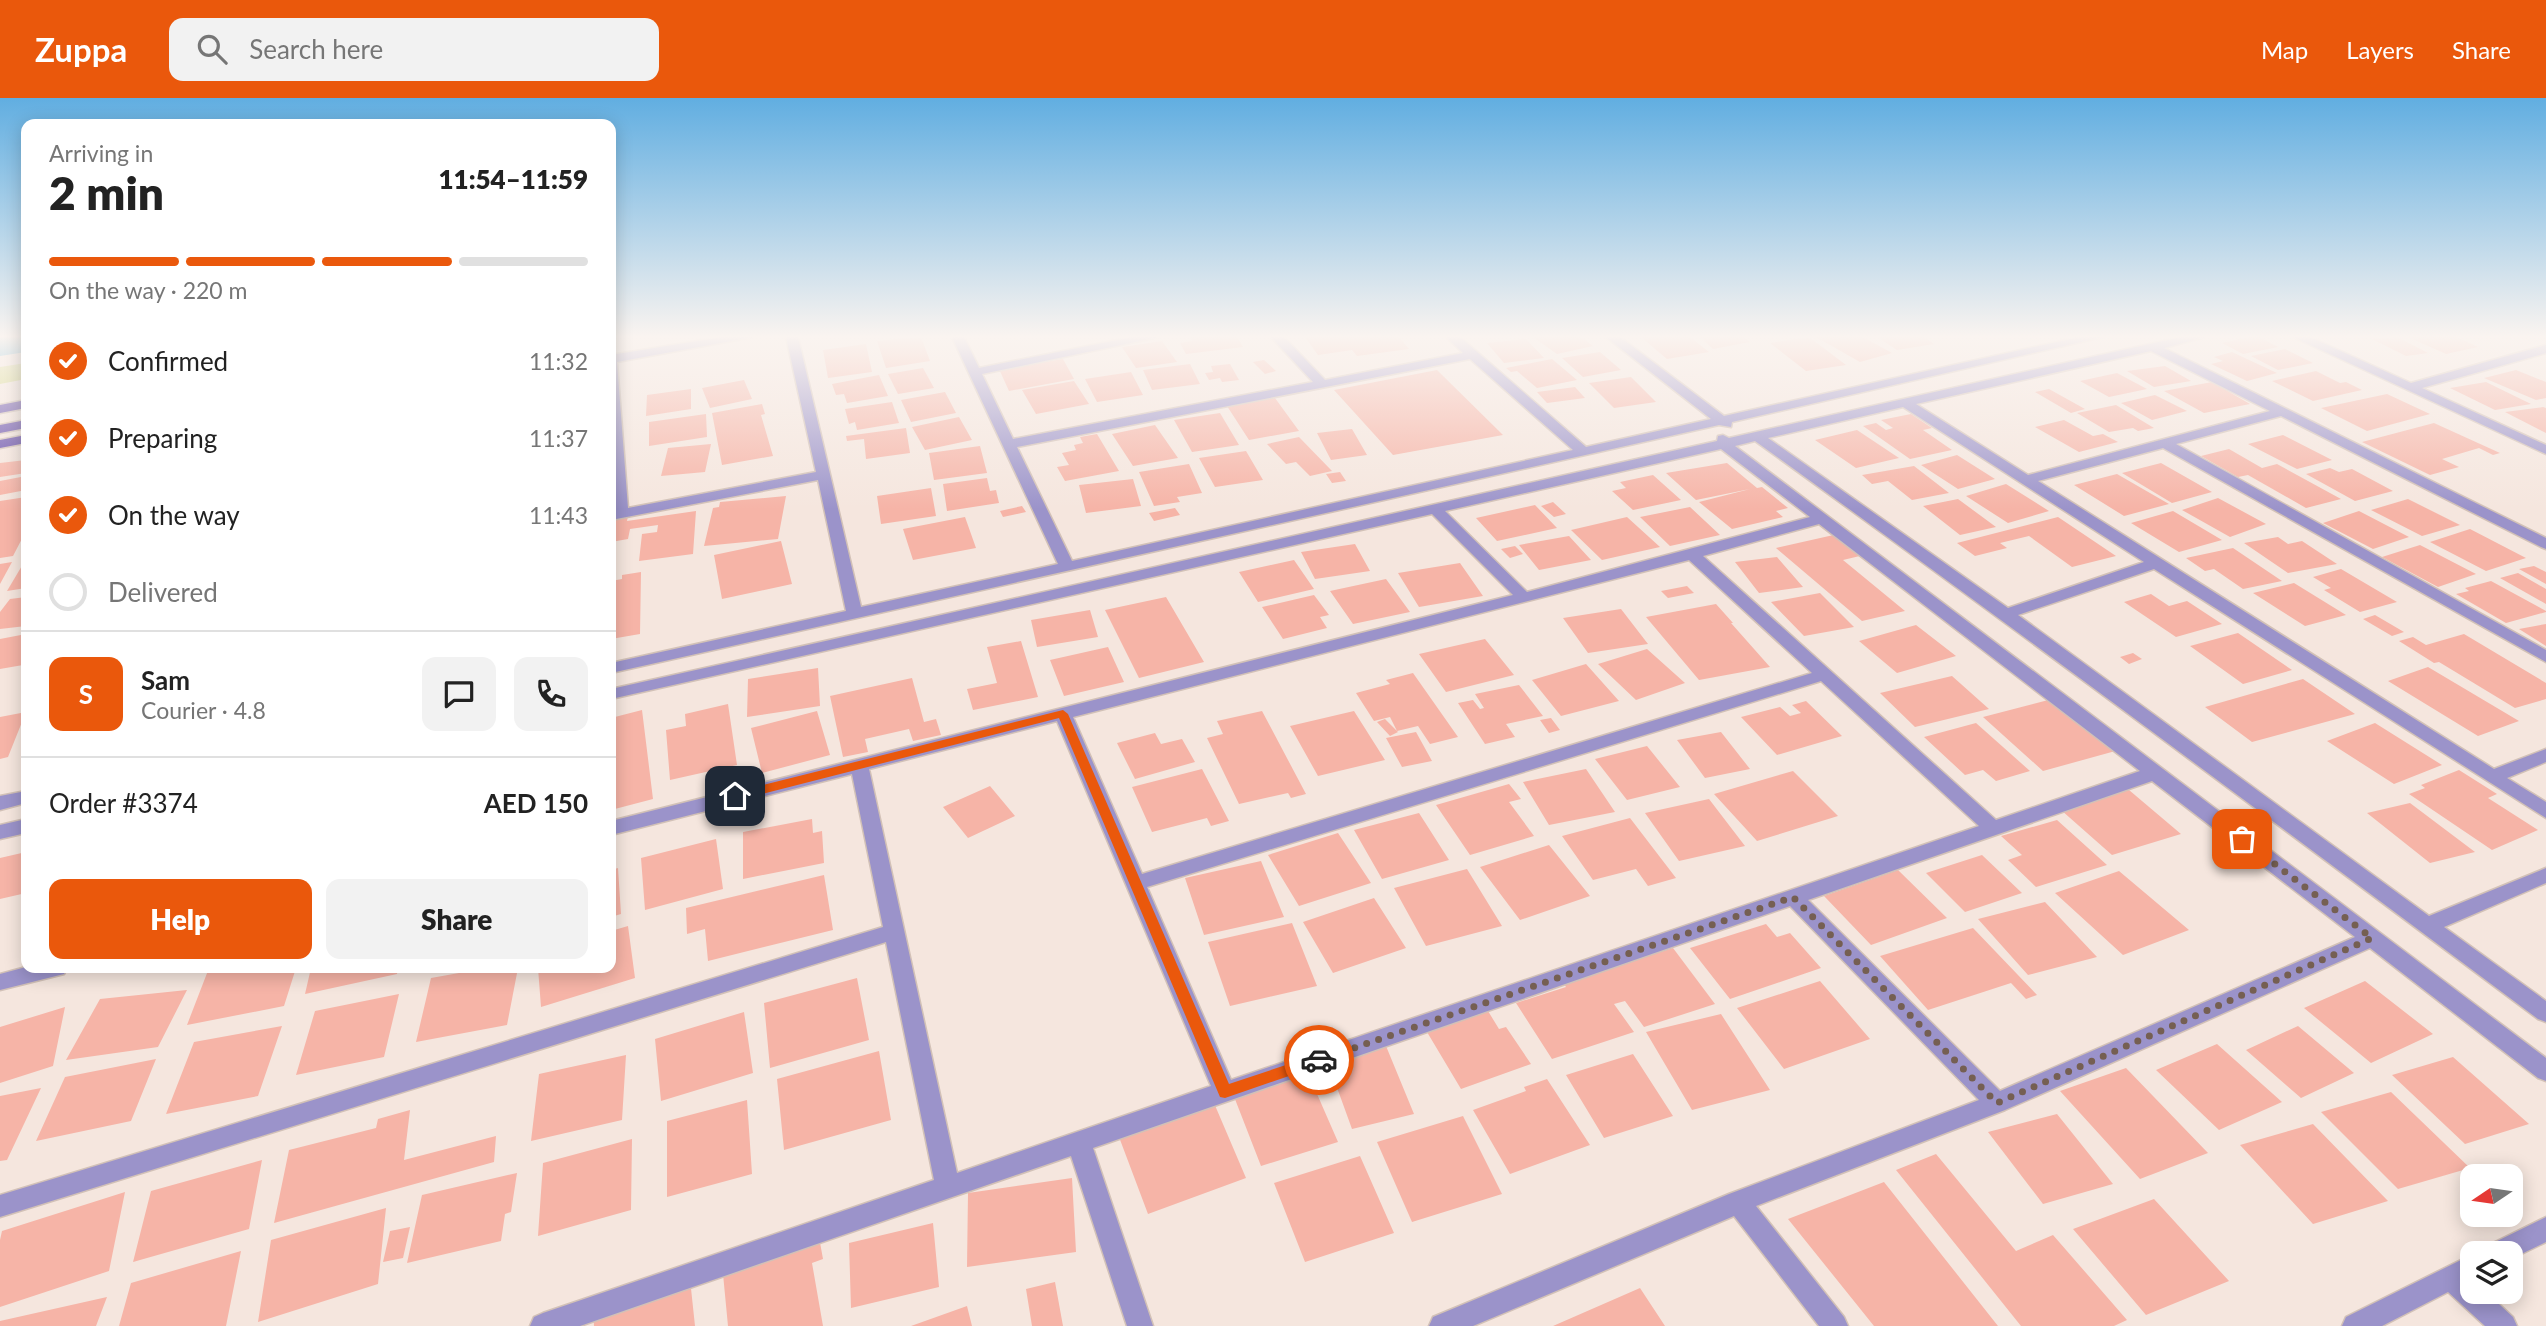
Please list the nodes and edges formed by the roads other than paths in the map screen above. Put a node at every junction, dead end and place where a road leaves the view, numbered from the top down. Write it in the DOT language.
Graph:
graph roads {
  1 [pos="805,394"];
  2 [pos="986,394"];
  3 [pos="1268,394"];
  4 [pos="1518,394"];
  5 [pos="1685,394"];
  6 [pos="1844,394"];
  7 [pos="1944,394"];
  8 [pos="2247,394"];
  9 [pos="2423,394"];
  10 [pos="21,395"];
  11 [pos="0,399"];
  12 [pos="1905,403"];
  13 [pos="21,405"];
  14 [pos="0,410"];
  15 [pos="2282,412"];
  16 [pos="1721,422"];
  17 [pos="21,425"];
  18 [pos="0,429"];
  19 [pos="1759,437"];
  20 [pos="21,440"];
  21 [pos="2164,443"];
  22 [pos="0,444"];
  23 [pos="1009,444"];
  24 [pos="1724,444"];
  25 [pos="2546,450"];
  26 [pos="1584,452"];
  27 [pos="823,475"];
  28 [pos="2026,480"];
  29 [pos="1436,509"];
  30 [pos="616,515"];
  31 [pos="1824,517"];
  32 [pos="2546,544"];
  33 [pos="1692,554"];
  34 [pos="2157,563"];
  35 [pos="1067,567"];
  36 [pos="1524,597"];
  37 [pos="855,614"];
  38 [pos="2006,614"];
  39 [pos="2546,657"];
  40 [pos="616,667"];
  41 [pos="1823,675"];
  42 [pos="616,693"];
  43 [pos="1063,714"];
  44 [pos="2546,755"];
  45 [pos="859,765"];
  46 [pos="2155,773"];
  47 [pos="2492,777"];
  48 [pos="21,798"];
  49 [pos="0,803"];
  50 [pos="2546,811"];
  51 [pos="21,827"];
  52 [pos="616,827"];
  53 [pos="1993,828"];
  54 [pos="0,832"];
  55 [pos="2546,875"];
  56 [pos="1134,884"];
  57 [pos="1793,897"];
  58 [pos="2425,926"];
  59 [pos="893,932"];
  60 [pos="2372,938"];
  61 [pos="36,973"];
  62 [pos="0,982"];
  63 [pos="2546,1013"];
  64 [pos="2546,1071"];
  65 [pos="1225,1092"];
  66 [pos="1997,1103"];
  67 [pos="1079,1142"];
  68 [pos="948,1187"];
  69 [pos="1738,1202"];
  70 [pos="0,1206"];
  71 [pos="2546,1229"];
  72 [pos="2522,1241"];
  73 [pos="2460,1273"];
  74 [pos="2487,1304"];
  75 [pos="543,1326"];
  76 [pos="1140,1326"];
  77 [pos="1442,1326"];
  78 [pos="1835,1326"];
  79 [pos="2355,1326"];
  80 [pos="2504,1326"];
  1 -- 27 [label="street"];
  2 -- 23 [label="street"];
  3 -- 23 [label="street"];
  4 -- 26 [label="street"];
  5 -- 16 [label="street"];
  6 -- 16 [label="street"];
  7 -- 12 [label="street"];
  8 -- 15 [label="street"];
  9 -- 25 [label="street"];
  10 -- 11 [label="main road"];
  12 -- 19 [label="street"];
  12 -- 28 [label="street"];
  13 -- 14 [label="main road"];
  15 -- 21 [label="street"];
  15 -- 32 [label="street"];
  16 -- 19 [label="street"];
  16 -- 24 [label="street"];
  16 -- 26 [label="street"];
  17 -- 18 [label="main road"];
  19 -- 24 [label="street"];
  19 -- 38 [label="street"];
  20 -- 22 [label="main road"];
  21 -- 28 [label="street"];
  21 -- 39 [label="street"];
  23 -- 35 [label="street"];
  24 -- 29 [label="street"];
  24 -- 31 [label="street"];
  26 -- 35 [label="street"];
  27 -- 30 [label="street"];
  27 -- 37 [label="street"];
  28 -- 34 [label="street"];
  29 -- 36 [label="street"];
  29 -- 42 [label="street"];
  31 -- 33 [label="street"];
  31 -- 46 [label="street"];
  33 -- 36 [label="street"];
  33 -- 41 [label="street"];
  34 -- 38 [label="street"];
  34 -- 47 [label="street"];
  35 -- 37 [label="street"];
  36 -- 43 [label="street"];
  37 -- 40 [label="street"];
  38 -- 58 [label="street"];
  41 -- 53 [label="street"];
  41 -- 56 [label="street"];
  43 -- 45 [label="street"];
  43 -- 56 [label="street"];
  44 -- 47 [label="street"];
  45 -- 52 [label="street"];
  45 -- 59 [label="street"];
  46 -- 53 [label="street"];
  46 -- 60 [label="street"];
  47 -- 50 [label="street"];
  48 -- 49 [label="street"];
  51 -- 54 [label="street"];
  53 -- 57 [label="street"];
  55 -- 58 [label="street"];
  56 -- 65 [label="street"];
  57 -- 65 [label="street"];
  57 -- 66 [label="street"];
  58 -- 63 [label="street"];
  59 -- 68 [label="street"];
  59 -- 70 [label="street"];
  60 -- 64 [label="street"];
  60 -- 66 [label="street"];
  61 -- 62 [label="street"];
  65 -- 67 [label="street"];
  66 -- 69 [label="street"];
  67 -- 68 [label="street"];
  67 -- 76 [label="street"];
  68 -- 75 [label="street"];
  69 -- 77 [label="street"];
  69 -- 78 [label="street"];
  71 -- 72 [label="street"];
  73 -- 79 [label="street"];
  74 -- 80 [label="street"];
}
